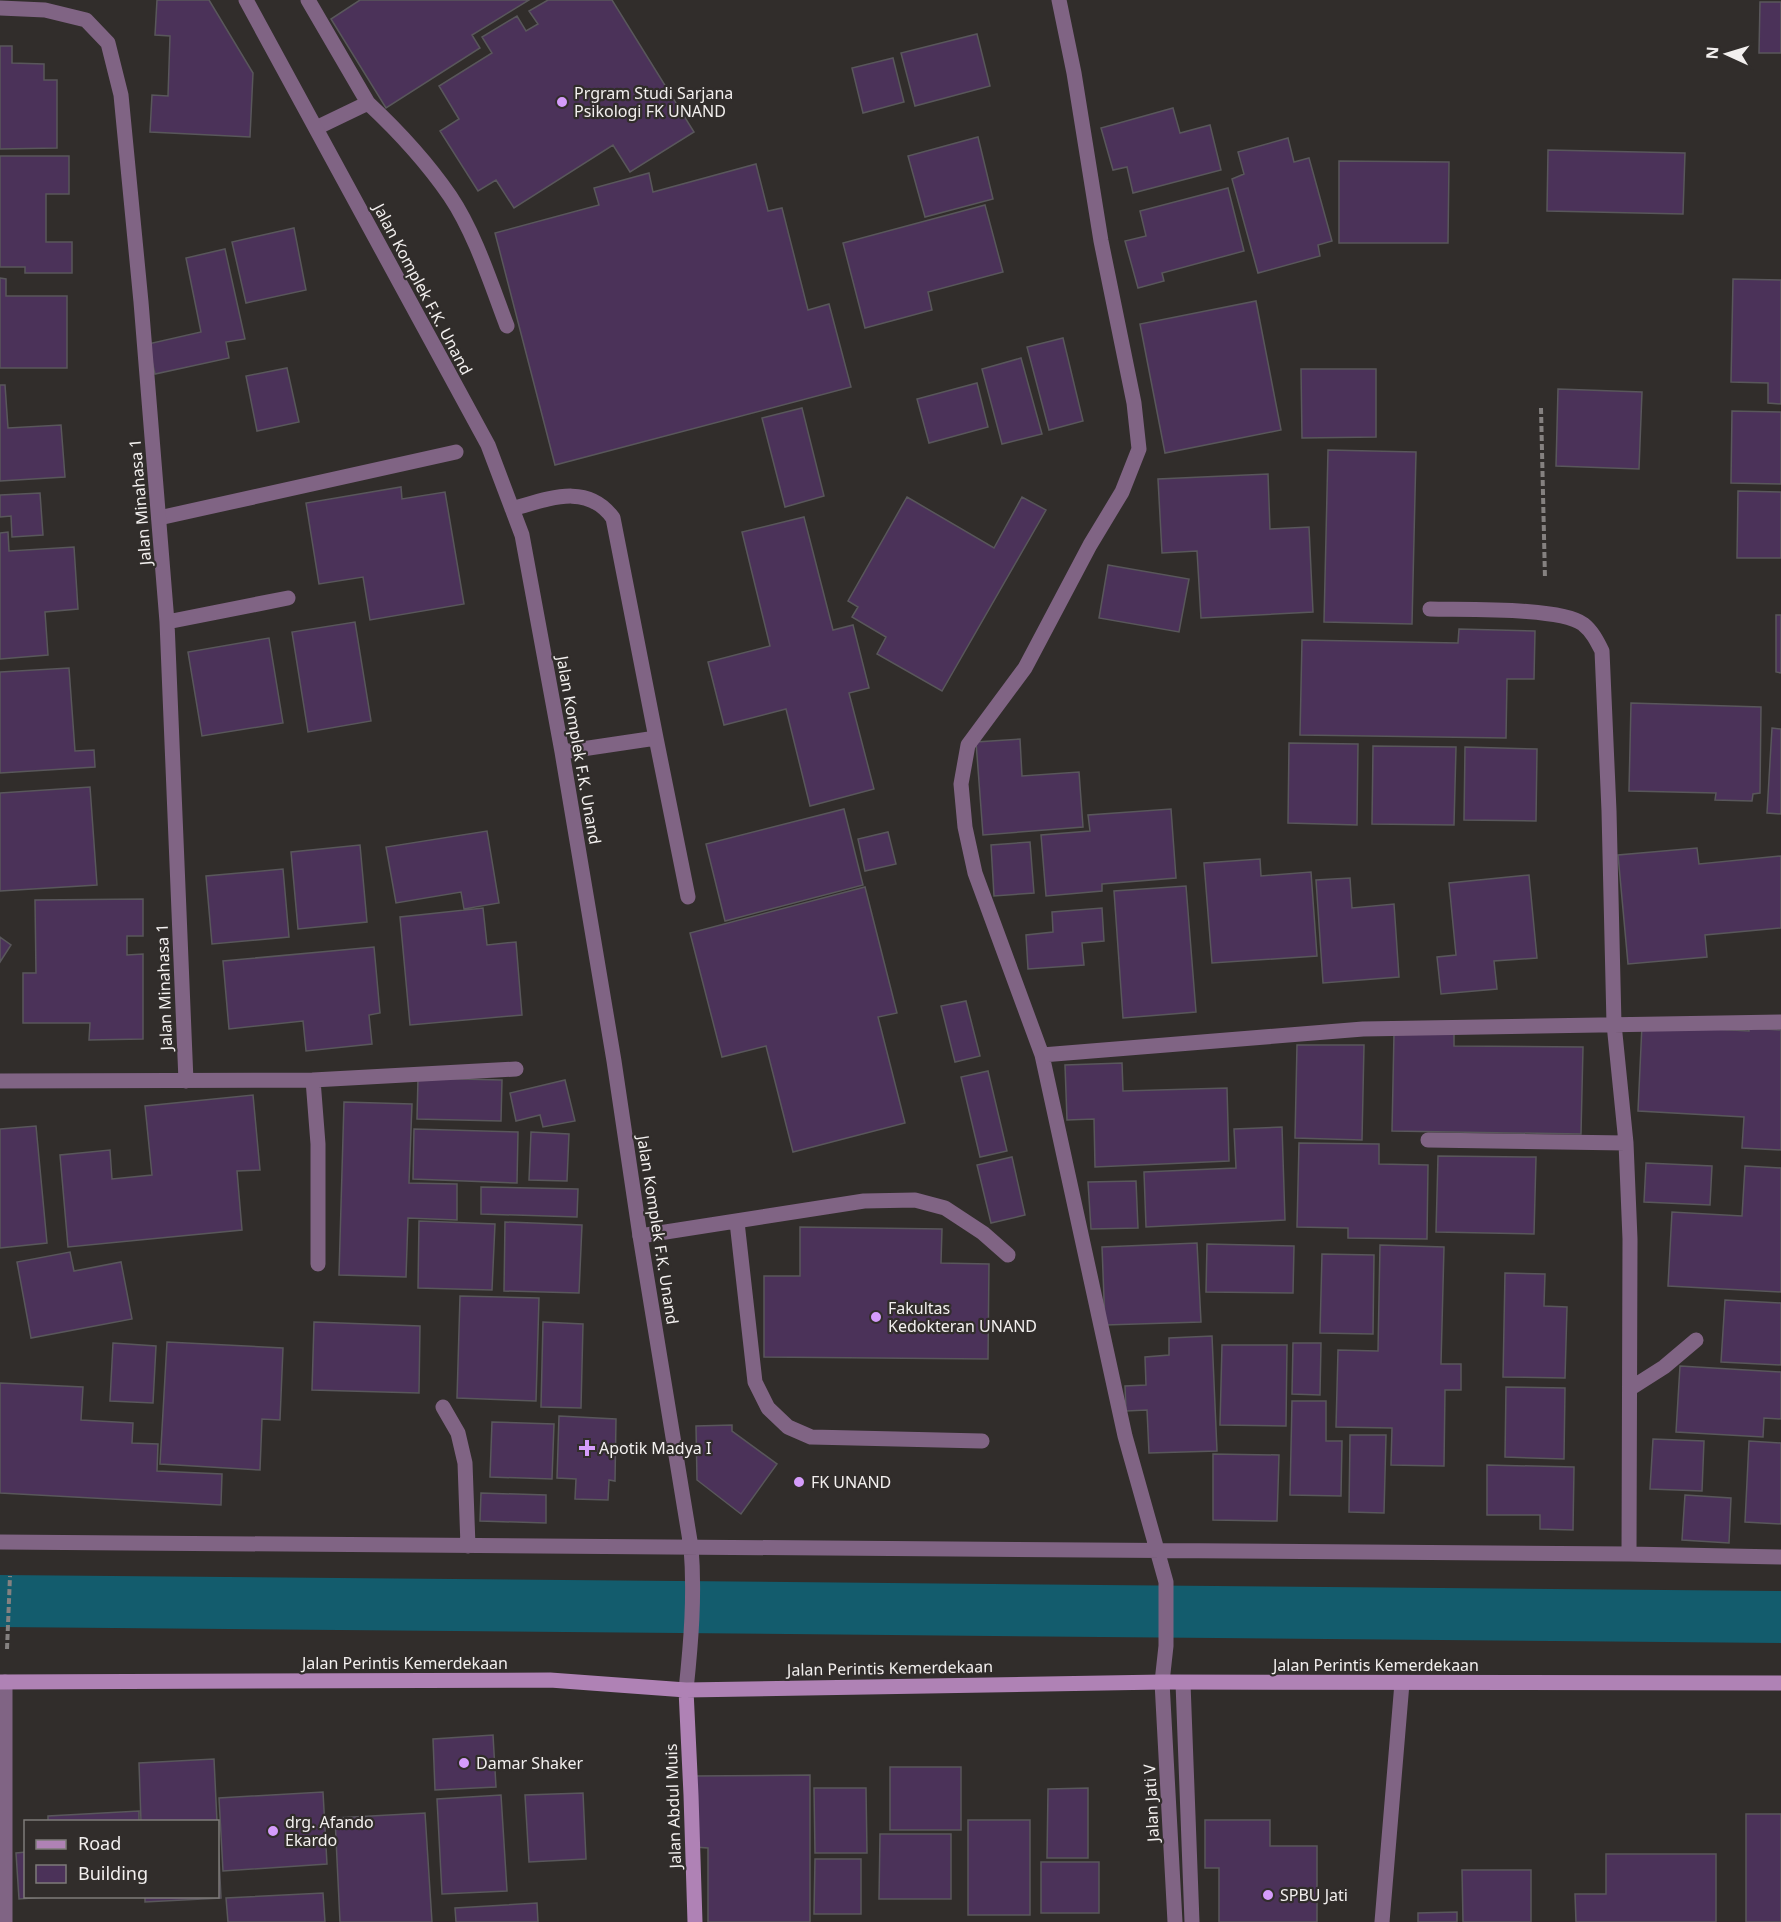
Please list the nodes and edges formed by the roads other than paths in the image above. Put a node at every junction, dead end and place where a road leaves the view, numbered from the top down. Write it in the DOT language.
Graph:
graph roads {
  1 [pos="246,0"];
  2 [pos="308,0"];
  3 [pos="1059,0"];
  4 [pos="0,8"];
  5 [pos="368,103"];
  6 [pos="316,128"];
  7 [pos="507,326"];
  8 [pos="456,452"];
  9 [pos="512,509"];
  10 [pos="159,518"];
  11 [pos="288,598"];
  12 [pos="1430,609"];
  13 [pos="167,622"];
  14 [pos="656,738"];
  15 [pos="562,752"];
  16 [pos="688,897"];
  17 [pos="1781,1022"];
  18 [pos="1614,1024"];
  19 [pos="1042,1055"];
  20 [pos="516,1069"];
  21 [pos="313,1080"];
  22 [pos="0,1081"];
  23 [pos="186,1081"];
  24 [pos="1428,1140"];
  25 [pos="1626,1143"];
  26 [pos="736,1222"];
  27 [pos="640,1236"];
  28 [pos="1008,1255"];
  29 [pos="318,1264"];
  30 [pos="1696,1340"];
  31 [pos="1631,1388"];
  32 [pos="443,1407"];
  33 [pos="982,1441"];
  34 [pos="6,1542"];
  35 [pos="468,1546"];
  36 [pos="691,1547"];
  37 [pos="1159,1551"];
  38 [pos="1629,1554"];
  39 [pos="1781,1557"];
  40 [pos="3,1682"];
  41 [pos="1162,1682"];
  42 [pos="1183,1683"];
  43 [pos="1402,1683"];
  44 [pos="1781,1683"];
  45 [pos="686,1690"];
  46 [pos="5,1922"];
  47 [pos="695,1922"];
  48 [pos="1175,1922"];
  49 [pos="1192,1922"];
  50 [pos="1382,1922"];
  1 -- 6 [label="street, Jalan Komplek F.K. Unand"];
  2 -- 5 [label="street"];
  3 -- 19 [label="street, Jalan Jati V"];
  4 -- 10 [label="street, Jalan Minahasa 1"];
  5 -- 6 [label="street"];
  5 -- 7 [label="street"];
  6 -- 9 [label="street, Jalan Komplek F.K. Unand"];
  8 -- 10 [label="street"];
  9 -- 14 [label="street"];
  9 -- 15 [label="street, Jalan Komplek F.K. Unand"];
  10 -- 13 [label="street, Jalan Minahasa 1"];
  11 -- 13 [label="street"];
  12 -- 18 [label="street"];
  13 -- 23 [label="street, Jalan Minahasa 1"];
  14 -- 15 [label="street"];
  14 -- 16 [label="street"];
  15 -- 27 [label="street, Jalan Komplek F.K. Unand"];
  17 -- 18 [label="street"];
  18 -- 19 [label="street"];
  18 -- 25 [label="street"];
  19 -- 37 [label="street, Jalan Jati V"];
  20 -- 21 [label="street"];
  21 -- 23 [label="street"];
  21 -- 29 [label="street"];
  22 -- 23 [label="street"];
  24 -- 25 [label="street"];
  25 -- 31 [label="street"];
  26 -- 27 [label="street"];
  26 -- 28 [label="street"];
  26 -- 33 [label="street"];
  27 -- 36 [label="street, Jalan Komplek F.K. Unand"];
  30 -- 31 [label="street"];
  31 -- 38 [label="street"];
  32 -- 35 [label="street"];
  34 -- 35 [label="street"];
  35 -- 36 [label="street"];
  36 -- 37 [label="street"];
  36 -- 45 [label="street, Jalan Komplek F.K. Unand"];
  37 -- 38 [label="street"];
  37 -- 41 [label="street, Jalan Jati V"];
  38 -- 39 [label="street"];
  40 -- 45 [label="main road, Jalan Perintis Kemerdekaan"];
  40 -- 46 [label="street"];
  41 -- 42 [label="main road, Jalan Perintis Kemerdekaan"];
  41 -- 45 [label="main road, Jalan Perintis Kemerdekaan"];
  41 -- 48 [label="street, Jalan Jati V"];
  42 -- 43 [label="main road, Jalan Perintis Kemerdekaan"];
  42 -- 49 [label="street"];
  43 -- 44 [label="main road, Jalan Perintis Kemerdekaan"];
  43 -- 50 [label="street"];
  45 -- 47 [label="main road, Jalan Abdul Muis"];
}
